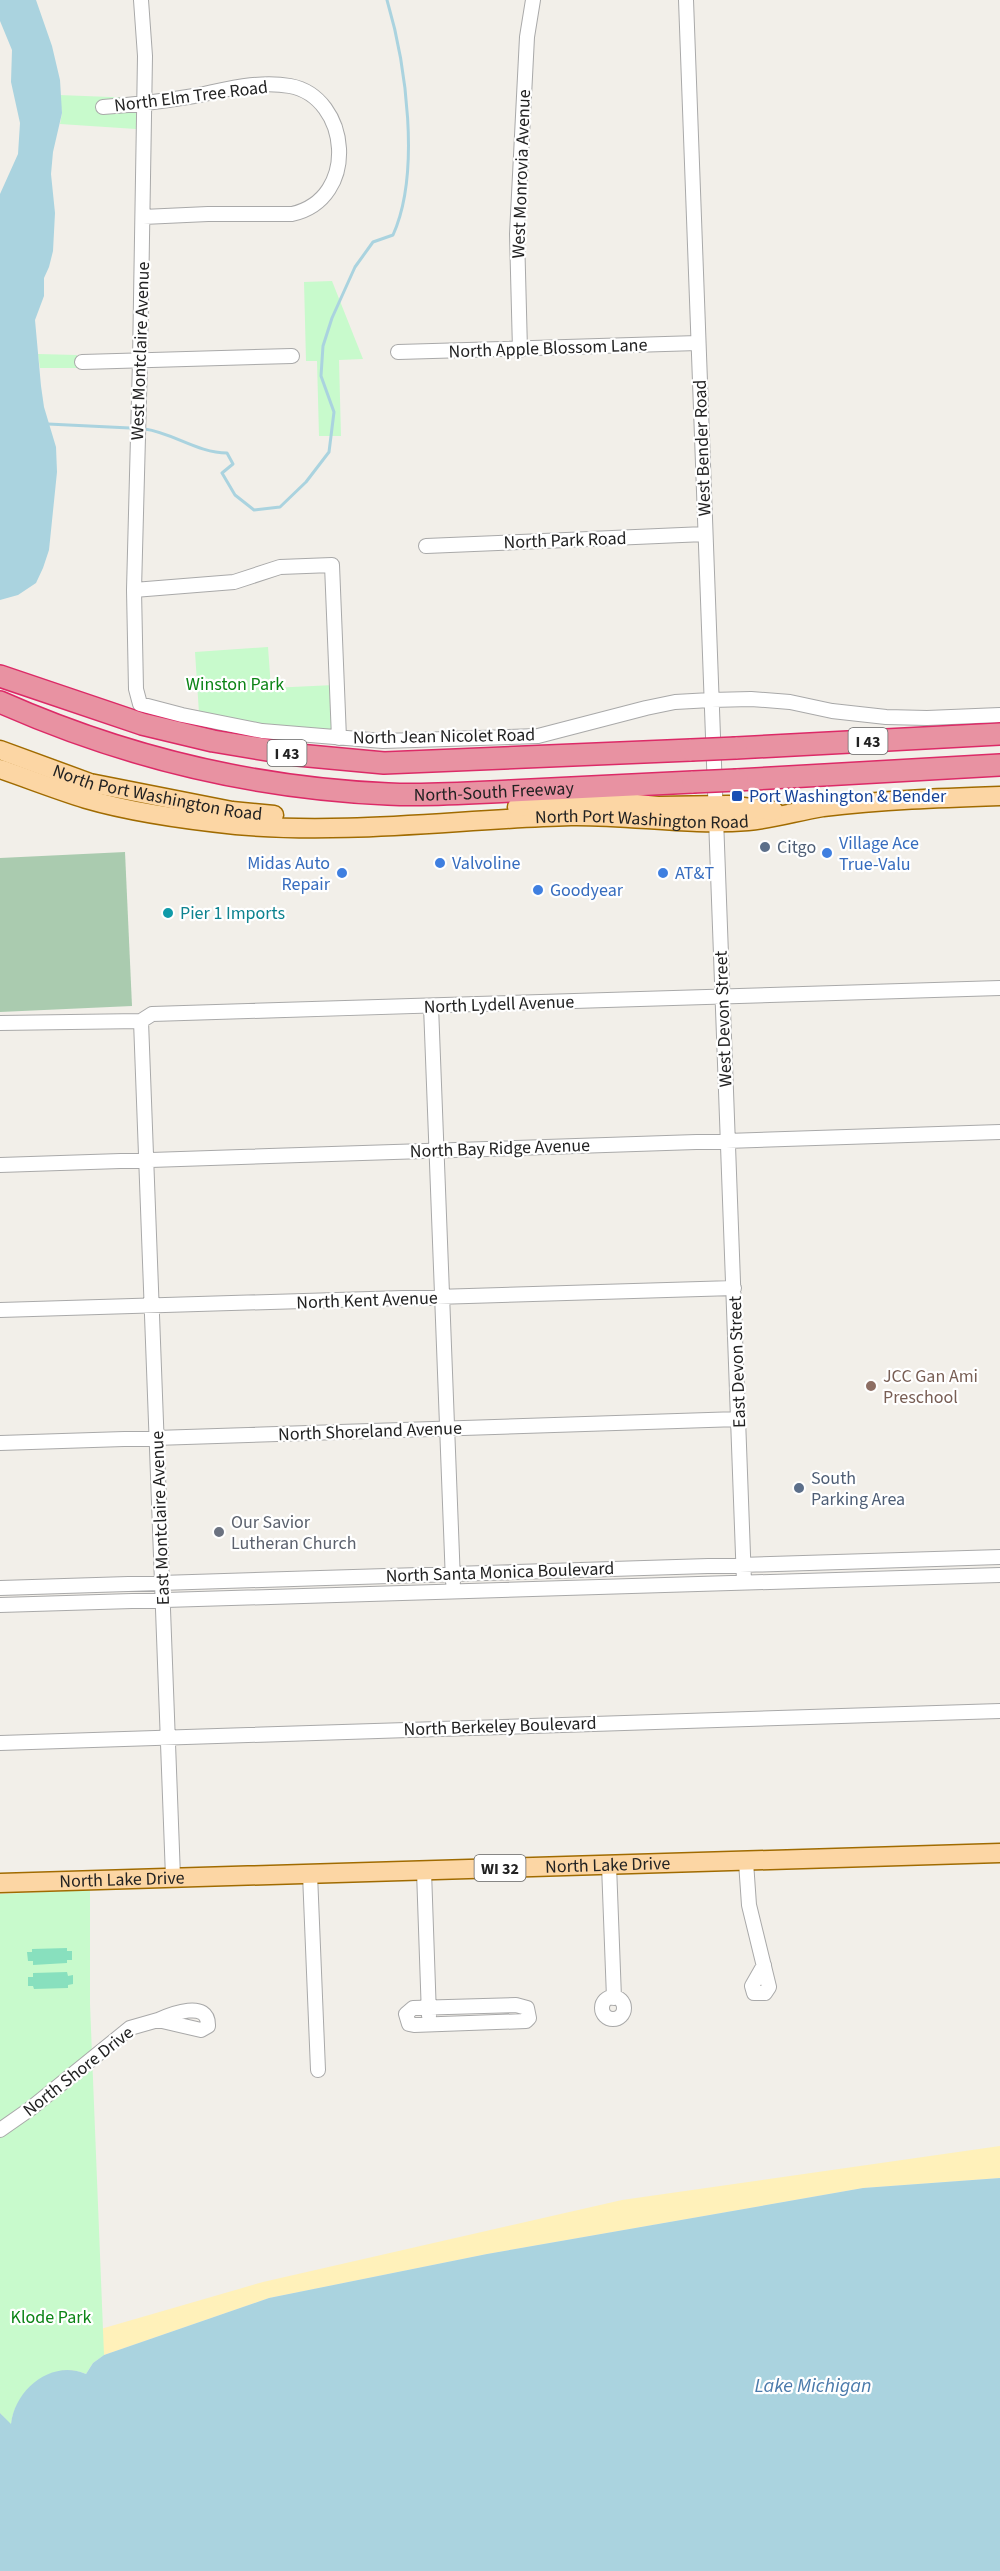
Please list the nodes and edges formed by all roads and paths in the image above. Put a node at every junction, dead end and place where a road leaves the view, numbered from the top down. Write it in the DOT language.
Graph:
graph roads {
  1 [pos="141,0"];
  2 [pos="533,0"];
  3 [pos="686,0"];
  4 [pos="144,105"];
  5 [pos="103,107"];
  6 [pos="143,217"];
  7 [pos="698,343"];
  8 [pos="520,350"];
  9 [pos="398,352"];
  10 [pos="292,356"];
  11 [pos="140,360"];
  12 [pos="82,362"];
  13 [pos="705,534"];
  14 [pos="426,546"];
  15 [pos="134,590"];
  16 [pos="0,676"];
  17 [pos="711,700"];
  18 [pos="0,702"];
  19 [pos="139,703"];
  20 [pos="1000,715"];
  21 [pos="1000,734"];
  22 [pos="339,738"];
  23 [pos="0,750"];
  24 [pos="1000,765"];
  25 [pos="0,769"];
  26 [pos="1000,796"];
  27 [pos="715,813"];
  28 [pos="719,897"];
  29 [pos="1000,988"];
  30 [pos="723,997"];
  31 [pos="431,1006"];
  32 [pos="141,1021"];
  33 [pos="0,1023"];
  34 [pos="1000,1132"];
  35 [pos="728,1142"];
  36 [pos="437,1150"];
  37 [pos="146,1160"];
  38 [pos="0,1165"];
  39 [pos="734,1288"];
  40 [pos="442,1297"];
  41 [pos="152,1305"];
  42 [pos="0,1310"];
  43 [pos="739,1419"];
  44 [pos="447,1428"];
  45 [pos="157,1437"];
  46 [pos="0,1443"];
  47 [pos="1000,1557"];
  48 [pos="744,1565"];
  49 [pos="453,1574"];
  50 [pos="1000,1575"];
  51 [pos="744,1582"];
  52 [pos="162,1584"];
  53 [pos="0,1588"];
  54 [pos="453,1593"];
  55 [pos="163,1599"];
  56 [pos="0,1605"];
  57 [pos="1000,1711"];
  58 [pos="168,1738"];
  59 [pos="0,1743"];
  60 [pos="1000,1853"];
  61 [pos="746,1862"];
  62 [pos="609,1865"];
  63 [pos="424,1871"];
  64 [pos="310,1874"];
  65 [pos="173,1877"];
  66 [pos="0,1883"];
  67 [pos="764,1965"];
  68 [pos="614,1998"];
  69 [pos="428,2008"];
  70 [pos="158,2020"];
  71 [pos="429,2025"];
  72 [pos="318,2070"];
  73 [pos="0,2130"];
  1 -- 4 [label="street, West Montclaire Avenue"];
  2 -- 8 [label="street, West Monrovia Avenue"];
  3 -- 7 [label="street, West Bender Road"];
  4 -- 5 [label="street, North Elm Tree Road"];
  4 -- 6 [label="street, West Montclaire Avenue"];
  4 -- 6 [label="street, North Elm Tree Road"];
  6 -- 11 [label="street, West Montclaire Avenue"];
  7 -- 8 [label="street, North Apple Blossom Lane"];
  7 -- 13 [label="street, West Bender Road"];
  8 -- 9 [label="street, North Apple Blossom Lane"];
  10 -- 11 [label="street"];
  11 -- 12 [label="street"];
  11 -- 15 [label="street, West Montclaire Avenue"];
  13 -- 14 [label="street, North Park Road"];
  13 -- 17 [label="street, West Bender Road"];
  15 -- 19 [label="street, West Montclaire Avenue"];
  15 -- 22 [label="street"];
  16 -- 21 [label="highway, North-South Freeway / I 43, bridge"];
  17 -- 20 [label="street, North Jean Nicolet Road"];
  17 -- 22 [label="street, North Jean Nicolet Road"];
  17 -- 27 [label="street, West Bender Road"];
  18 -- 24 [label="highway, North-South Freeway / I 43, bridge"];
  19 -- 22 [label="street, North Jean Nicolet Road"];
  23 -- 27 [label="main road, North Port Washington Road"];
  25 -- 27 [label="main road, North Port Washington Road"];
  26 -- 27 [label="main road, North Port Washington Road"];
  27 -- 28 [label="street, West Bender Road"];
  28 -- 30 [label="street, West Devon Street"];
  29 -- 30 [label="street, North Lydell Avenue"];
  30 -- 31 [label="street, North Lydell Avenue"];
  30 -- 35 [label="street, West Devon Street"];
  31 -- 32 [label="street, North Lydell Avenue"];
  31 -- 36 [label="street"];
  32 -- 33 [label="street, North Lydell Avenue"];
  32 -- 37 [label="street"];
  34 -- 35 [label="street, North Bay Ridge Avenue"];
  35 -- 36 [label="street, North Bay Ridge Avenue"];
  35 -- 39 [label="street, East Devon Street"];
  36 -- 37 [label="street, North Bay Ridge Avenue"];
  36 -- 40 [label="street"];
  37 -- 38 [label="street, North Bay Ridge Avenue"];
  37 -- 41 [label="street, East Montclaire Avenue"];
  39 -- 40 [label="street, North Kent Avenue"];
  39 -- 43 [label="street, East Devon Street"];
  40 -- 41 [label="street, North Kent Avenue"];
  40 -- 44 [label="street"];
  41 -- 42 [label="street, North Kent Avenue"];
  41 -- 45 [label="street, East Montclaire Avenue"];
  43 -- 44 [label="street, North Shoreland Avenue"];
  43 -- 48 [label="street, East Devon Street"];
  44 -- 45 [label="street, North Shoreland Avenue"];
  44 -- 49 [label="street"];
  45 -- 46 [label="street, North Shoreland Avenue"];
  45 -- 52 [label="street, East Montclaire Avenue"];
  47 -- 48 [label="street, North Santa Monica Boulevard"];
  48 -- 49 [label="street, North Santa Monica Boulevard"];
  48 -- 51 [label="street, East Devon Street"];
  49 -- 52 [label="street, North Santa Monica Boulevard"];
  49 -- 54 [label="street"];
  50 -- 51 [label="street, North Santa Monica Boulevard"];
  51 -- 54 [label="street, North Santa Monica Boulevard"];
  52 -- 53 [label="street, North Santa Monica Boulevard"];
  52 -- 55 [label="street, East Montclaire Avenue"];
  54 -- 55 [label="street, North Santa Monica Boulevard"];
  55 -- 56 [label="street, North Santa Monica Boulevard"];
  55 -- 58 [label="street, East Montclaire Avenue"];
  57 -- 58 [label="street, North Berkeley Boulevard"];
  58 -- 59 [label="street, North Berkeley Boulevard"];
  58 -- 65 [label="street, East Montclaire Avenue"];
  60 -- 61 [label="main road, North Lake Drive / WI 32"];
  61 -- 62 [label="main road, North Lake Drive / WI 32"];
  61 -- 67 [label="street"];
  62 -- 63 [label="main road, North Lake Drive / WI 32"];
  62 -- 68 [label="street"];
  63 -- 64 [label="main road, North Lake Drive / WI 32"];
  63 -- 69 [label="street"];
  64 -- 65 [label="main road, North Lake Drive / WI 32"];
  64 -- 72 [label="street"];
  65 -- 66 [label="main road, North Lake Drive / WI 32"];
  69 -- 71 [label="street"];
  69 -- 71 [label="street"];
  69 -- 71 [label="street"];
  70 -- 73 [label="street, North Shore Drive"];
}
